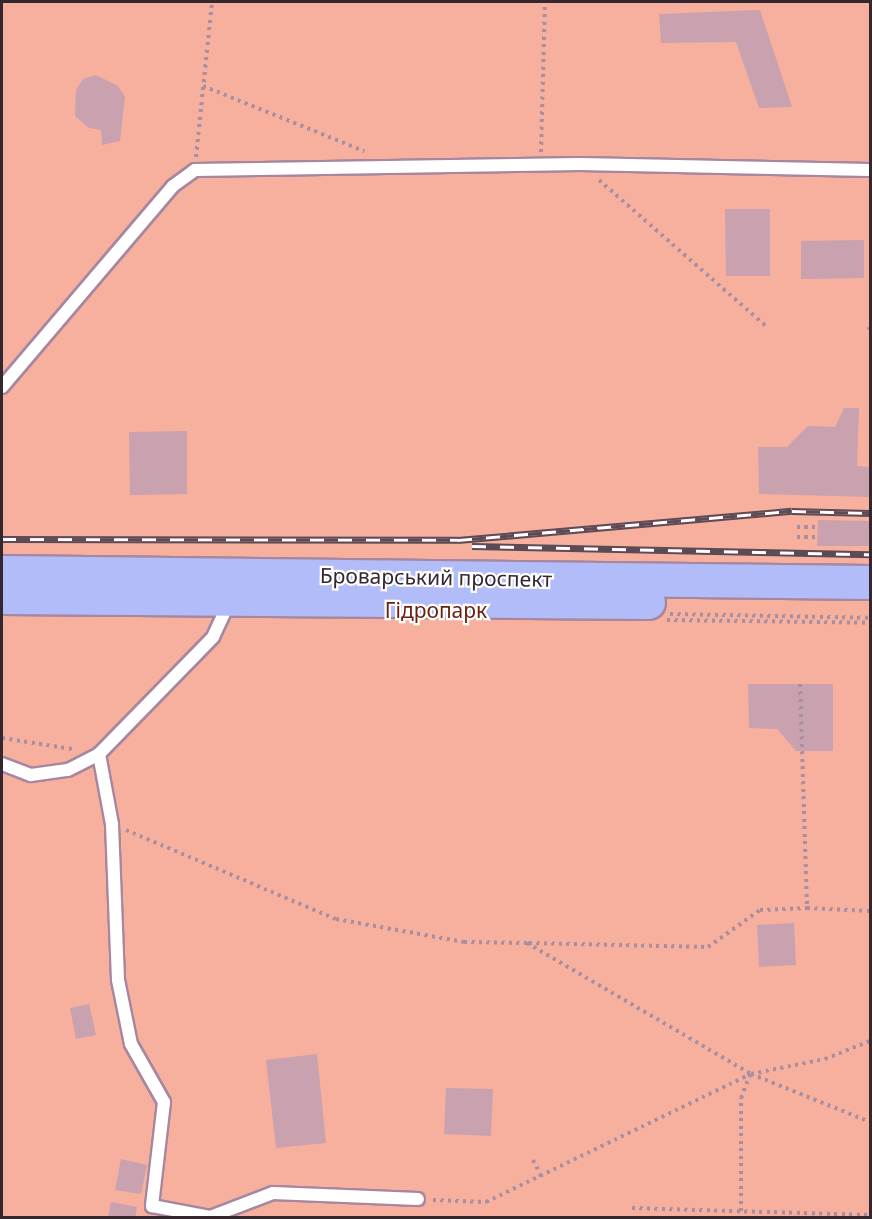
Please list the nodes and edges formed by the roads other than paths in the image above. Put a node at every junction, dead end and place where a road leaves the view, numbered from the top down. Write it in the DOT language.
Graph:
graph roads {
  1 [pos="870,170"];
  2 [pos="2,387"];
  3 [pos="2,573"];
  4 [pos="870,582"];
  5 [pos="2,597"];
  6 [pos="231,600"];
  7 [pos="870,604"];
  8 [pos="99,754"];
  9 [pos="2,764"];
  10 [pos="418,1199"];
  1 -- 2 [label="lane"];
  3 -- 4 [label="main road, Броварський проспект"];
  5 -- 6 [label="main road, Броварський проспект"];
  6 -- 7 [label="main road, Броварський проспект"];
  6 -- 8 [label="lane"];
  8 -- 9 [label="lane"];
  8 -- 10 [label="lane"];
}
